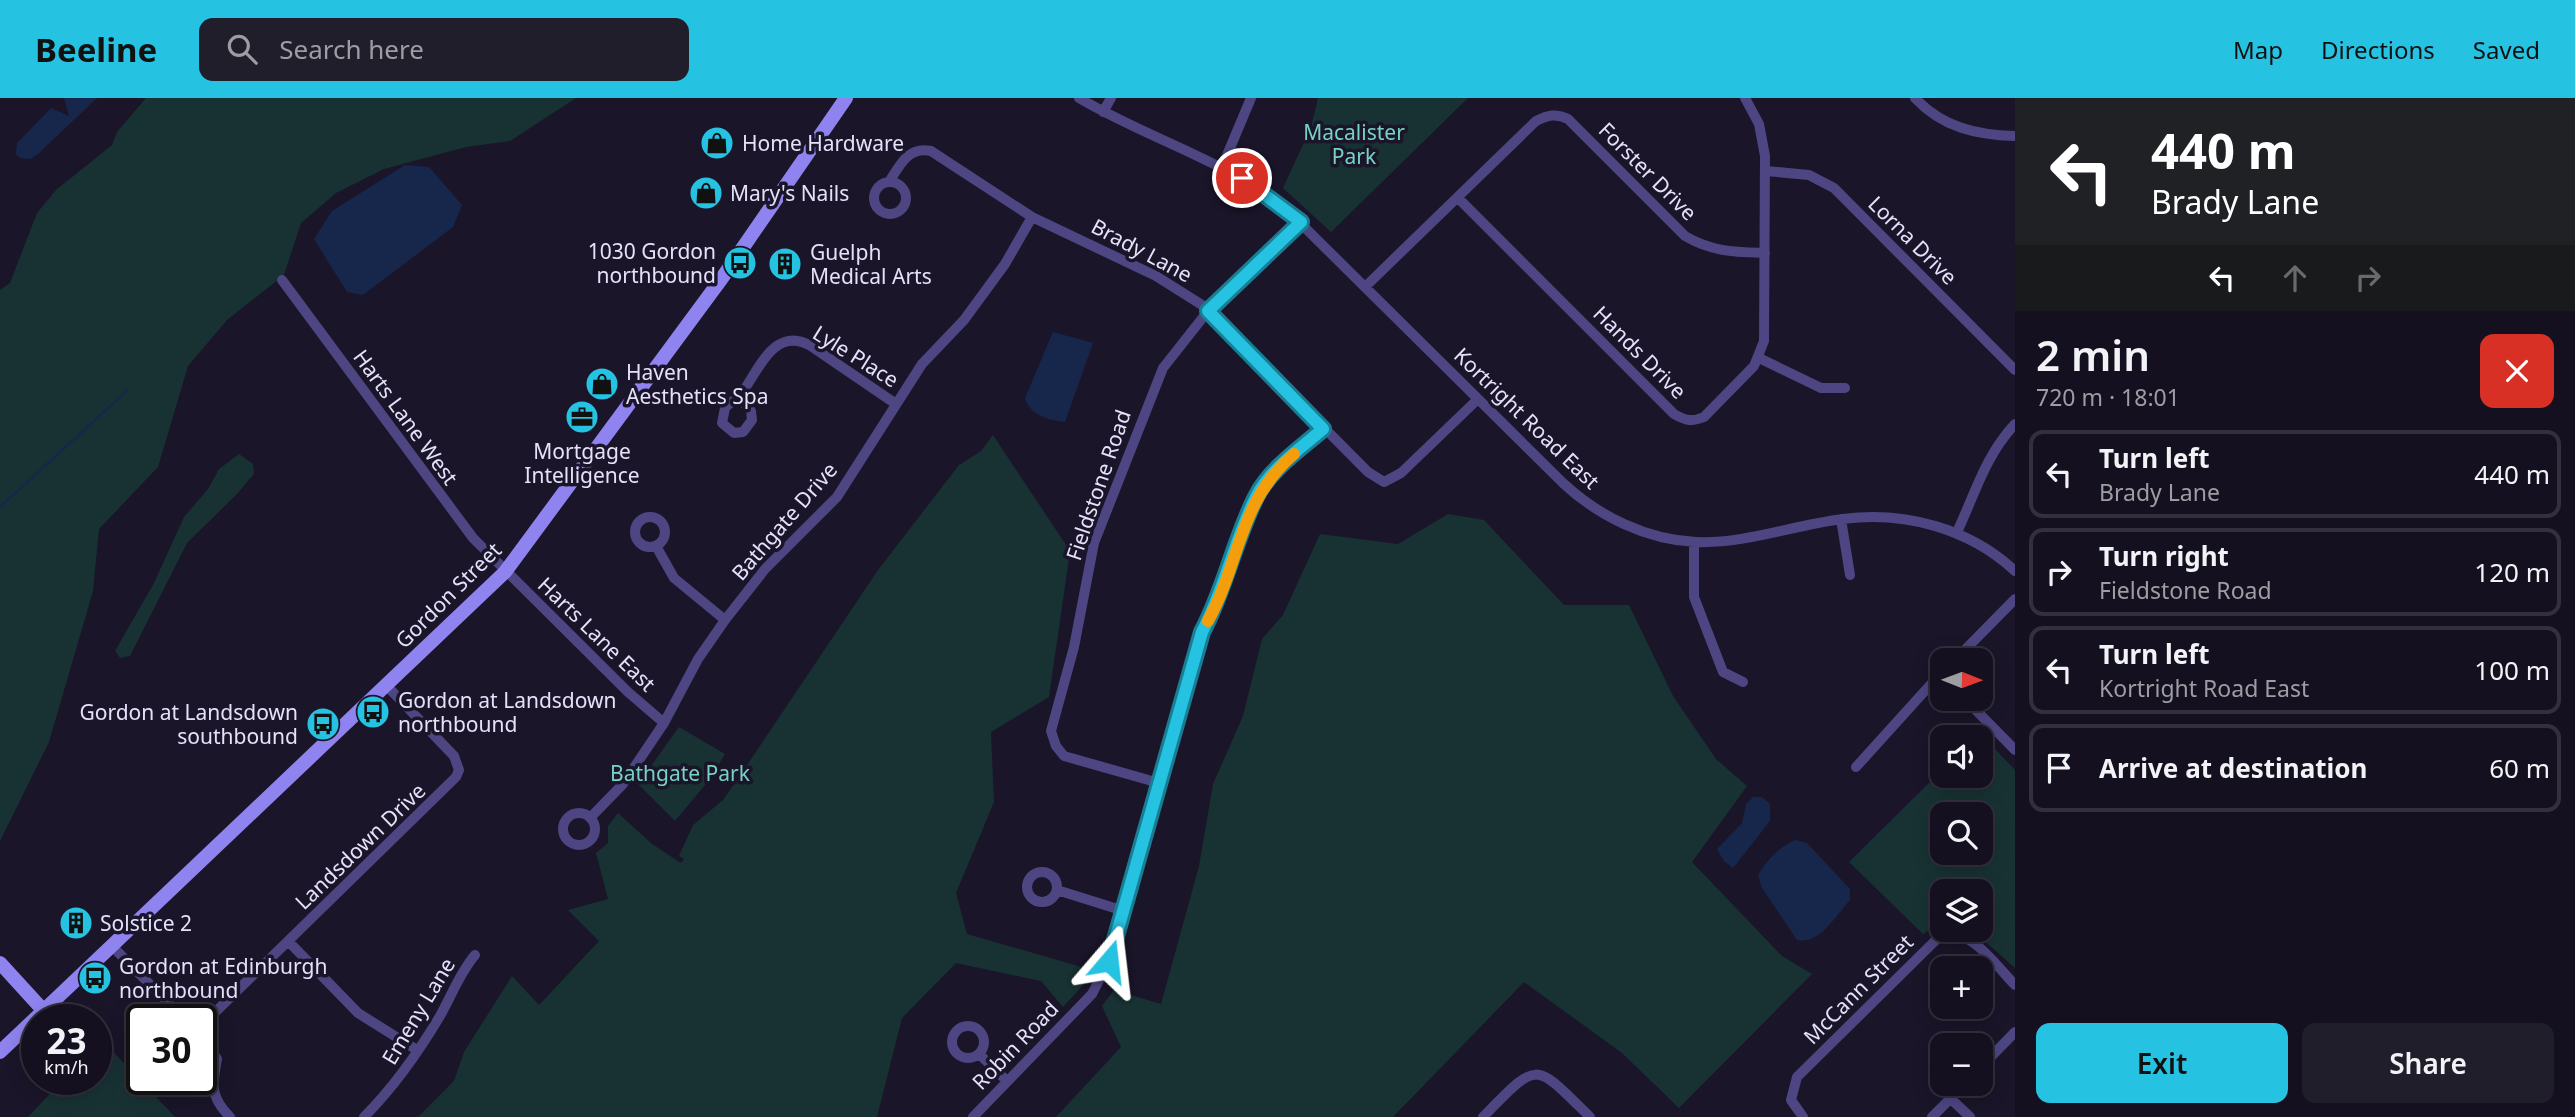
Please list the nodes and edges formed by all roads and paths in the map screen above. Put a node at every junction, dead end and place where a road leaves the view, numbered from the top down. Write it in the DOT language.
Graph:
graph roads {
  1 [pos="846,98"];
  2 [pos="1079,98"];
  3 [pos="1111,98"];
  4 [pos="1251,98"];
  5 [pos="1745,98"];
  6 [pos="1915,98"];
  7 [pos="1103,113"];
  8 [pos="2015,136"];
  9 [pos="1222,167"];
  10 [pos="1766,171"];
  11 [pos="889,182"];
  12 [pos="1459,199"];
  13 [pos="1032,217"];
  14 [pos="1301,222"];
  15 [pos="1765,253"];
  16 [pos="282,280"];
  17 [pos="1366,286"];
  18 [pos="1208,311"];
  19 [pos="1759,358"];
  20 [pos="2015,370"];
  21 [pos="1845,388"];
  22 [pos="739,397"];
  23 [pos="1478,399"];
  24 [pos="896,404"];
  25 [pos="2015,424"];
  26 [pos="1323,429"];
  27 [pos="1841,519"];
  28 [pos="1957,532"];
  29 [pos="1694,542"];
  30 [pos="656,546"];
  31 [pos="2015,571"];
  32 [pos="505,572"];
  33 [pos="1850,575"];
  34 [pos="2015,599"];
  35 [pos="725,620"];
  36 [pos="1967,648"];
  37 [pos="1743,682"];
  38 [pos="386,685"];
  39 [pos="1930,687"];
  40 [pos="1977,711"];
  41 [pos="664,723"];
  42 [pos="2015,750"];
  43 [pos="1856,767"];
  44 [pos="1159,783"];
  45 [pos="590,818"];
  46 [pos="1057,890"];
  47 [pos="1124,911"];
  48 [pos="289,942"];
  49 [pos="111,945"];
  50 [pos="475,955"];
  51 [pos="0,963"];
  52 [pos="2015,985"];
  53 [pos="38,1004"];
  54 [pos="49,1004"];
  55 [pos="169,1004"];
  56 [pos="217,1011"];
  57 [pos="21,1031"];
  58 [pos="2015,1032"];
  59 [pos="417,1050"];
  60 [pos="0,1052"];
  61 [pos="979,1054"];
  62 [pos="1993,1055"];
  63 [pos="1007,1081"];
  64 [pos="214,1095"];
  65 [pos="1954,1096"];
  66 [pos="1951,1099"];
  67 [pos="230,1117"];
  68 [pos="364,1117"];
  69 [pos="973,1117"];
  70 [pos="1483,1117"];
  71 [pos="1590,1117"];
  72 [pos="1803,1117"];
  73 [pos="1932,1117"];
  74 [pos="1970,1117"];
  1 -- 32 [label="main road, Gordon Street"];
  2 -- 7 [label="street, Kortright Road East"];
  3 -- 7 [label="street"];
  4 -- 9 [label="street"];
  5 -- 10 [label="street"];
  6 -- 8 [label="street"];
  7 -- 9 [label="street, Kortright Road East"];
  9 -- 14 [label="street, Kortright Road East"];
  10 -- 15 [label="street"];
  10 -- 20 [label="street, Lorna Drive"];
  11 -- 13 [label="street, Brady Lane"];
  12 -- 15 [label="street, Forster Drive"];
  12 -- 17 [label="street, Forster Drive"];
  12 -- 19 [label="street, Hands Drive"];
  13 -- 18 [label="street, Brady Lane"];
  13 -- 24 [label="street, Bathgate Drive"];
  14 -- 17 [label="street, Kortright Road East"];
  14 -- 18 [label="street, Fieldstone Road"];
  15 -- 19 [label="street"];
  16 -- 32 [label="street, Harts Lane West"];
  17 -- 23 [label="street, Kortright Road East"];
  18 -- 26 [label="street, Brady Lane"];
  18 -- 44 [label="street, Fieldstone Road"];
  19 -- 21 [label="street"];
  22 -- 24 [label="street, Lyle Place"];
  23 -- 26 [label="street, Brady Lane"];
  23 -- 29 [label="street, Kortright Road East"];
  24 -- 35 [label="street, Bathgate Drive"];
  25 -- 28 [label="street"];
  26 -- 44 [label="street, Robin Road"];
  27 -- 28 [label="street, Kortright Road East"];
  27 -- 29 [label="street, Kortright Road East"];
  27 -- 33 [label="street"];
  28 -- 31 [label="street, Kortright Road East"];
  29 -- 37 [label="street"];
  30 -- 35 [label="street"];
  32 -- 38 [label="main road, Gordon Street"];
  32 -- 41 [label="street, Harts Lane East"];
  34 -- 36 [label="street"];
  35 -- 41 [label="street, Bathgate Drive"];
  38 -- 48 [label="street, Landsdown Drive"];
  38 -- 49 [label="main road, Gordon Street"];
  39 -- 43 [label="street"];
  40 -- 42 [label="street"];
  41 -- 45 [label="street, Bathgate Drive"];
  44 -- 47 [label="street, Robin Road"];
  46 -- 47 [label="street"];
  47 -- 63 [label="street, Robin Road"];
  48 -- 56 [label="street, Landsdown Drive"];
  48 -- 59 [label="street"];
  49 -- 54 [label="main road, Gordon Street"];
  49 -- 55 [label="street"];
  50 -- 59 [label="street, Emeny Lane"];
  51 -- 53 [label="main road"];
  52 -- 72 [label="street, McCann Street"];
  57 -- 60 [label="main road, Gordon Street"];
  58 -- 62 [label="street"];
  59 -- 68 [label="street, Emeny Lane"];
  61 -- 63 [label="street"];
  63 -- 69 [label="street, Robin Road"];
  64 -- 67 [label="street"];
  65 -- 66 [label="street"];
  66 -- 73 [label="street"];
  66 -- 74 [label="street"];
  70 -- 71 [label="street"];
}
